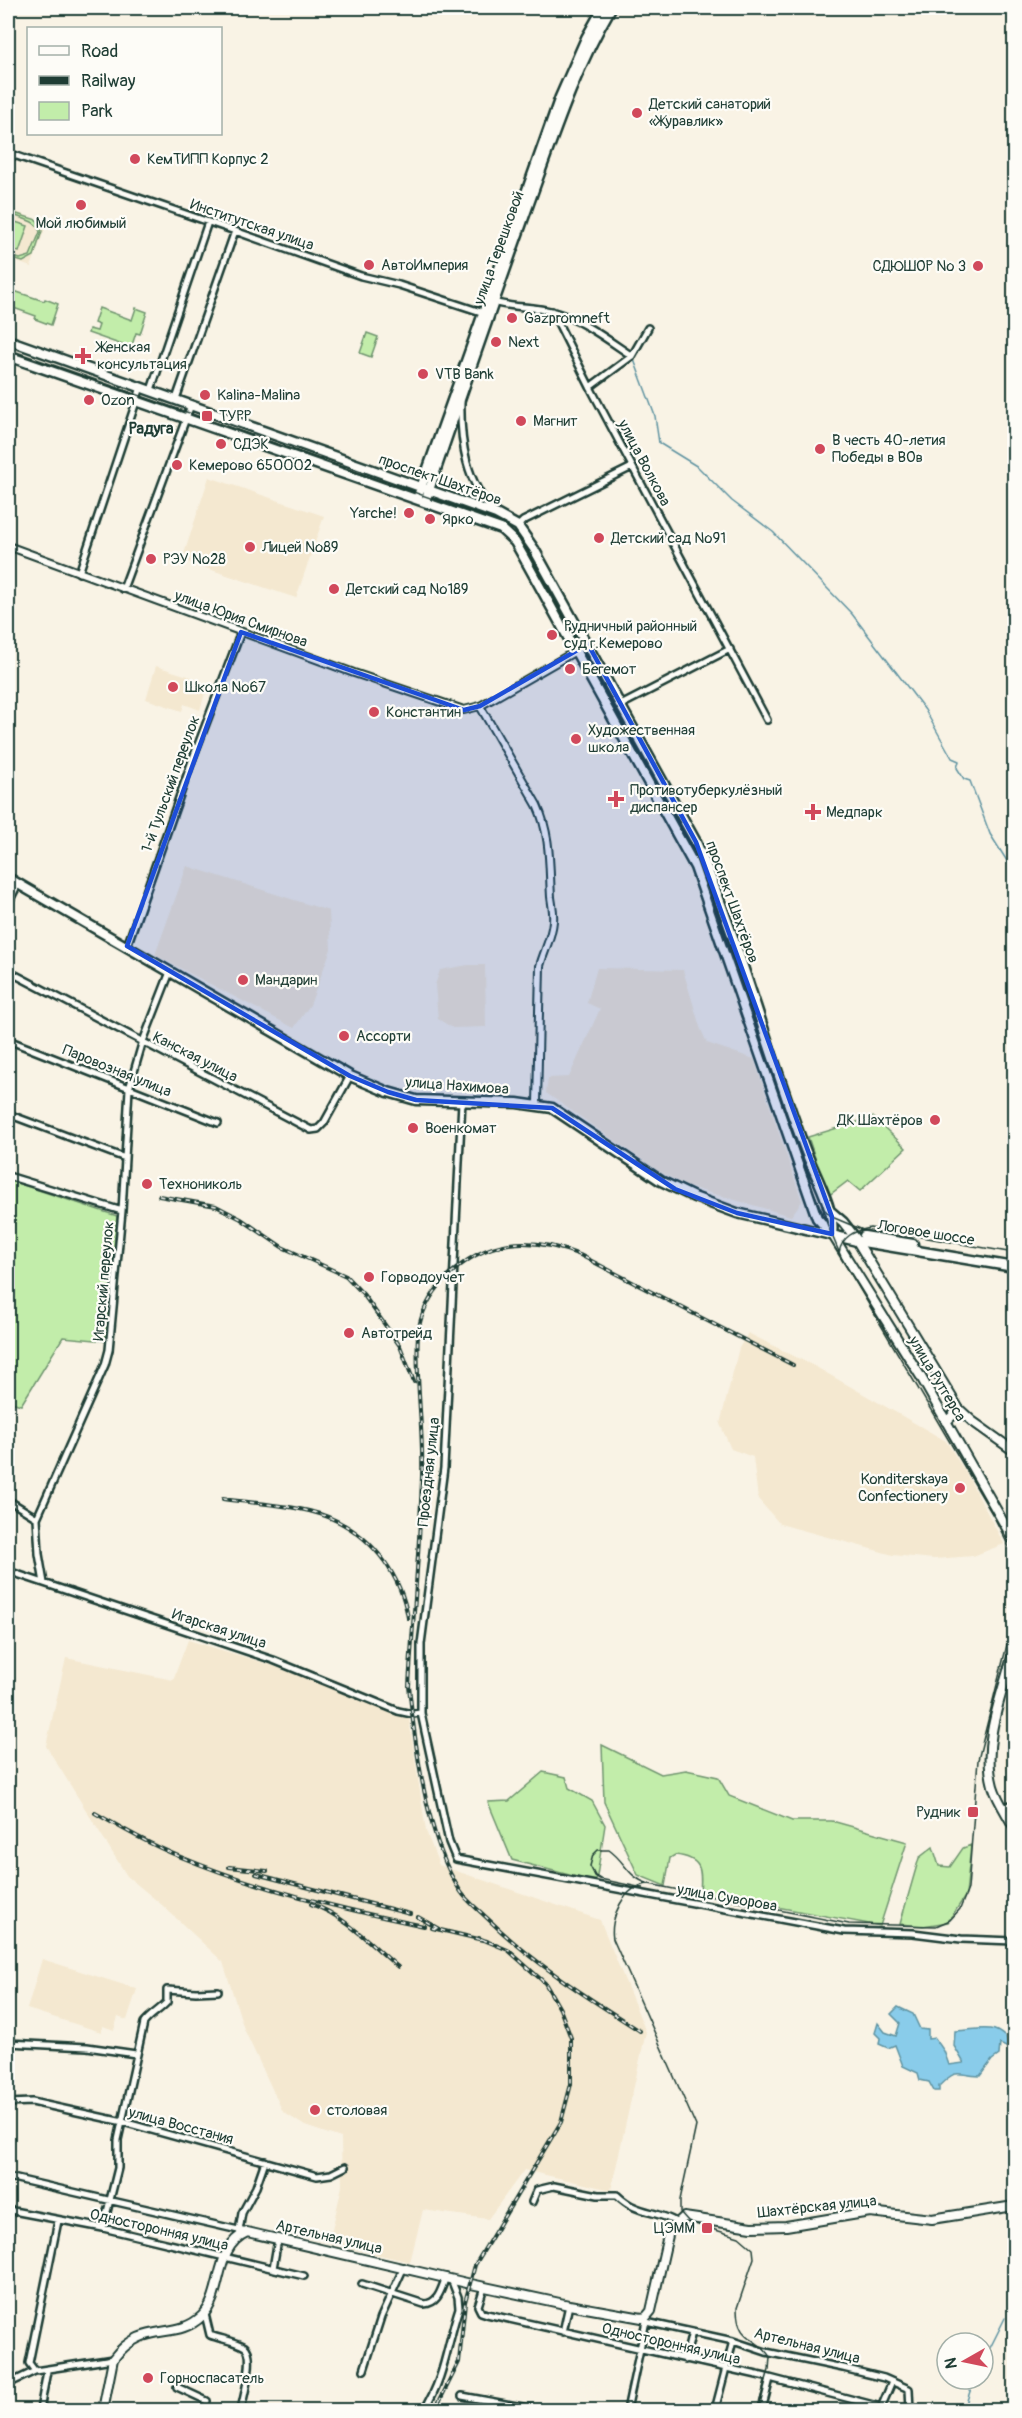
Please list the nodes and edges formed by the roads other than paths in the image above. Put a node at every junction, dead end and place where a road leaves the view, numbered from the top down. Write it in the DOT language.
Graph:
graph roads {
  1 [pos="603,8"];
  2 [pos="611,8"];
  3 [pos="8,153"];
  4 [pos="208,222"];
  5 [pos="235,231"];
  6 [pos="490,301"];
  7 [pos="552,311"];
  8 [pos="486,314"];
  9 [pos="648,328"];
  10 [pos="8,340"];
  11 [pos="8,356"];
  12 [pos="632,356"];
  13 [pos="141,387"];
  14 [pos="590,387"];
  15 [pos="152,390"];
  16 [pos="462,392"];
  17 [pos="176,399"];
  18 [pos="136,401"];
  19 [pos="191,404"];
  20 [pos="186,417"];
  21 [pos="632,467"];
  22 [pos="425,489"];
  23 [pos="421,501"];
  24 [pos="496,514"];
  25 [pos="518,526"];
  26 [pos="8,546"];
  27 [pos="79,573"];
  28 [pos="123,589"];
  29 [pos="241,632"];
  30 [pos="588,644"];
  31 [pos="730,649"];
  32 [pos="577,651"];
  33 [pos="621,705"];
  34 [pos="480,706"];
  35 [pos="767,720"];
  36 [pos="8,878"];
  37 [pos="18,884"];
  38 [pos="8,904"];
  39 [pos="127,946"];
  40 [pos="8,971"];
  41 [pos="170,972"];
  42 [pos="8,1040"];
  43 [pos="142,1044"];
  44 [pos="350,1076"];
  45 [pos="129,1089"];
  46 [pos="462,1101"];
  47 [pos="537,1104"];
  48 [pos="8,1114"];
  49 [pos="218,1123"];
  50 [pos="125,1158"];
  51 [pos="8,1176"];
  52 [pos="829,1210"];
  53 [pos="122,1211"];
  54 [pos="833,1234"];
  55 [pos="855,1238"];
  56 [pos="1014,1261"];
  57 [pos="1014,1267"];
  58 [pos="959,1409"];
  59 [pos="946,1422"];
  60 [pos="1014,1450"];
  61 [pos="8,1500"];
  62 [pos="37,1518"];
  63 [pos="1014,1540"];
  64 [pos="8,1572"];
  65 [pos="44,1583"];
  66 [pos="1014,1650"];
  67 [pos="421,1713"];
  68 [pos="1014,1804"];
  69 [pos="1003,1808"];
  70 [pos="1014,1827"];
  71 [pos="448,1842"];
  72 [pos="1014,1941"];
  73 [pos="218,1991"];
  74 [pos="8,2043"];
  75 [pos="136,2054"];
  76 [pos="8,2103"];
  77 [pos="123,2122"];
  78 [pos="265,2161"];
  79 [pos="345,2167"];
  80 [pos="8,2177"];
  81 [pos="109,2200"];
  82 [pos="532,2202"];
  83 [pos="1014,2206"];
  84 [pos="8,2210"];
  85 [pos="58,2221"];
  86 [pos="676,2222"];
  87 [pos="103,2228"];
  88 [pos="243,2231"];
  89 [pos="278,2239"];
  90 [pos="224,2258"];
  91 [pos="404,2267"];
  92 [pos="273,2268"];
  93 [pos="304,2276"];
  94 [pos="448,2278"];
  95 [pos="362,2284"];
  96 [pos="484,2287"];
  97 [pos="392,2294"];
  98 [pos="569,2305"];
  99 [pos="205,2314"];
  100 [pos="646,2319"];
  101 [pos="563,2332"];
  102 [pos="692,2332"];
  103 [pos="733,2341"];
  104 [pos="641,2349"];
  105 [pos="113,2359"];
  106 [pos="686,2360"];
  107 [pos="726,2369"];
  108 [pos="364,2370"];
  109 [pos="35,2371"];
  110 [pos="46,2371"];
  111 [pos="770,2379"];
  112 [pos="892,2382"];
  113 [pos="8,2384"];
  114 [pos="177,2387"];
  115 [pos="462,2396"];
  116 [pos="881,2409"];
  117 [pos="40,2410"];
  118 [pos="103,2410"];
  119 [pos="206,2410"];
  120 [pos="241,2410"];
  121 [pos="424,2410"];
  122 [pos="540,2410"];
  123 [pos="627,2410"];
  124 [pos="715,2410"];
  125 [pos="762,2410"];
  126 [pos="910,2410"];
  1 -- 6 [label="main road, улица Терешковой"];
  2 -- 6 [label="main road, улица Терешковой"];
  3 -- 4 [label="street, Институтская улица"];
  4 -- 5 [label="street, Институтская улица"];
  4 -- 15 [label="street"];
  5 -- 8 [label="street, Институтская улица"];
  5 -- 17 [label="street"];
  6 -- 7 [label="street"];
  6 -- 8 [label="main road, улица Терешковой"];
  7 -- 12 [label="street"];
  7 -- 14 [label="street, улица Волкова"];
  8 -- 16 [label="main road, улица Терешковой"];
  8 -- 22 [label="main road, улица Терешковой"];
  9 -- 12 [label="street"];
  10 -- 13 [label="main road, проспект Шахтёров"];
  11 -- 18 [label="main road, проспект Шахтёров"];
  12 -- 14 [label="street"];
  13 -- 15 [label="main road, проспект Шахтёров"];
  13 -- 18 [label="street"];
  14 -- 21 [label="street, улица Волкова"];
  15 -- 17 [label="main road, проспект Шахтёров"];
  16 -- 22 [label="main road, улица Терешковой"];
  16 -- 24 [label="street"];
  17 -- 19 [label="main road, проспект Шахтёров"];
  18 -- 20 [label="main road, проспект Шахтёров"];
  18 -- 27 [label="street"];
  19 -- 20 [label="street"];
  19 -- 22 [label="main road, проспект Шахтёров"];
  20 -- 23 [label="main road, проспект Шахтёров"];
  20 -- 28 [label="street"];
  21 -- 25 [label="street"];
  21 -- 31 [label="street, улица Волкова"];
  22 -- 23 [label="main road, улица Терешковой"];
  22 -- 24 [label="main road, проспект Шахтёров"];
  23 -- 32 [label="main road, проспект Шахтёров"];
  24 -- 25 [label="main road, проспект Шахтёров"];
  25 -- 30 [label="main road, проспект Шахтёров"];
  26 -- 27 [label="street, улица Юрия Смирнова"];
  27 -- 28 [label="street, улица Юрия Смирнова"];
  28 -- 29 [label="street, улица Юрия Смирнова"];
  29 -- 34 [label="street, улица Юрия Смирнова"];
  29 -- 39 [label="street, 1-й Тульский переулок"];
  30 -- 32 [label="street"];
  30 -- 33 [label="main road, проспект Шахтёров"];
  31 -- 33 [label="street"];
  31 -- 35 [label="street, улица Волкова"];
  32 -- 34 [label="street"];
  32 -- 54 [label="main road, проспект Шахтёров"];
  33 -- 52 [label="main road, проспект Шахтёров"];
  34 -- 47 [label="street"];
  36 -- 37 [label="main road, улица Нахимова"];
  37 -- 38 [label="street"];
  37 -- 39 [label="main road, улица Нахимова"];
  39 -- 41 [label="main road, улица Нахимова"];
  40 -- 43 [label="street, Канская улица"];
  41 -- 43 [label="street, Игарский переулок"];
  41 -- 44 [label="main road, улица Нахимова"];
  42 -- 45 [label="street, Паровозная улица"];
  43 -- 44 [label="street, Канская улица"];
  43 -- 45 [label="street, Игарский переулок"];
  44 -- 46 [label="main road, улица Нахимова"];
  45 -- 49 [label="street, Паровозная улица"];
  45 -- 50 [label="street, Игарский переулок"];
  46 -- 47 [label="main road, улица Нахимова"];
  46 -- 67 [label="street, Проездная улица"];
  47 -- 54 [label="main road, улица Нахимова"];
  48 -- 50 [label="street"];
  50 -- 53 [label="street, Игарский переулок"];
  51 -- 53 [label="street"];
  52 -- 54 [label="main road"];
  52 -- 55 [label="main road, проспект Шахтёров"];
  53 -- 62 [label="street, Игарский переулок"];
  54 -- 55 [label="main road, улица Нахимова"];
  54 -- 59 [label="main road, улица Рутгерса"];
  55 -- 56 [label="main road, Логовое шоссе"];
  55 -- 57 [label="main road, Логовое шоссе"];
  55 -- 58 [label="main road, улица Рутгерса"];
  58 -- 59 [label="main road"];
  58 -- 60 [label="main road, улица Рутгерса"];
  59 -- 63 [label="main road, улица Рутгерса"];
  61 -- 62 [label="street"];
  62 -- 65 [label="street, Игарский переулок"];
  64 -- 65 [label="street, Игарская улица"];
  65 -- 67 [label="street, Игарская улица"];
  66 -- 69 [label="main road"];
  67 -- 71 [label="street, Проездная улица"];
  68 -- 69 [label="street"];
  69 -- 70 [label="main road"];
  71 -- 72 [label="street, улица Суворова"];
  73 -- 75 [label="street"];
  74 -- 75 [label="street"];
  75 -- 77 [label="street"];
  76 -- 77 [label="street, улица Восстания"];
  77 -- 78 [label="street, улица Восстания"];
  77 -- 81 [label="street"];
  78 -- 79 [label="street, улица Восстания"];
  78 -- 88 [label="street"];
  80 -- 81 [label="street, Артельная улица"];
  81 -- 87 [label="street"];
  81 -- 88 [label="street, Артельная улица"];
  82 -- 86 [label="street, Шахтёрская улица"];
  83 -- 86 [label="main road, Шахтёрская улица"];
  84 -- 85 [label="street, Односторонняя улица"];
  85 -- 87 [label="street, Односторонняя улица"];
  85 -- 109 [label="street"];
  86 -- 100 [label="main road"];
  87 -- 90 [label="street, Односторонняя улица"];
  88 -- 89 [label="main road, Артельная улица"];
  88 -- 90 [label="main road"];
  89 -- 91 [label="main road, Артельная улица"];
  89 -- 92 [label="street"];
  90 -- 92 [label="street, Односторонняя улица"];
  90 -- 99 [label="main road"];
  91 -- 94 [label="main road, Артельная улица"];
  91 -- 97 [label="street"];
  92 -- 93 [label="street, Односторонняя улица"];
  94 -- 96 [label="main road, Артельная улица"];
  94 -- 97 [label="street"];
  94 -- 121 [label="street"];
  95 -- 97 [label="street"];
  96 -- 98 [label="main road, Артельная улица"];
  96 -- 101 [label="street, Односторонняя улица"];
  97 -- 108 [label="street"];
  98 -- 100 [label="main road, Артельная улица"];
  98 -- 101 [label="street"];
  99 -- 105 [label="main road"];
  99 -- 120 [label="street"];
  100 -- 102 [label="street, Артельная улица"];
  100 -- 104 [label="street"];
  101 -- 104 [label="street, Односторонняя улица"];
  102 -- 103 [label="street, Артельная улица"];
  102 -- 106 [label="street"];
  103 -- 107 [label="street"];
  103 -- 112 [label="street, Артельная улица"];
  104 -- 106 [label="street, Односторонняя улица"];
  104 -- 123 [label="street"];
  105 -- 110 [label="street"];
  105 -- 118 [label="main road"];
  106 -- 107 [label="street, Односторонняя улица"];
  107 -- 111 [label="street, Односторонняя улица"];
  107 -- 124 [label="street"];
  109 -- 110 [label="street"];
  109 -- 113 [label="street"];
  110 -- 117 [label="street"];
  111 -- 116 [label="street, Односторонняя улица"];
  111 -- 125 [label="street"];
  112 -- 116 [label="street"];
  112 -- 126 [label="street"];
  114 -- 119 [label="street"];
  115 -- 122 [label="street"];
}
